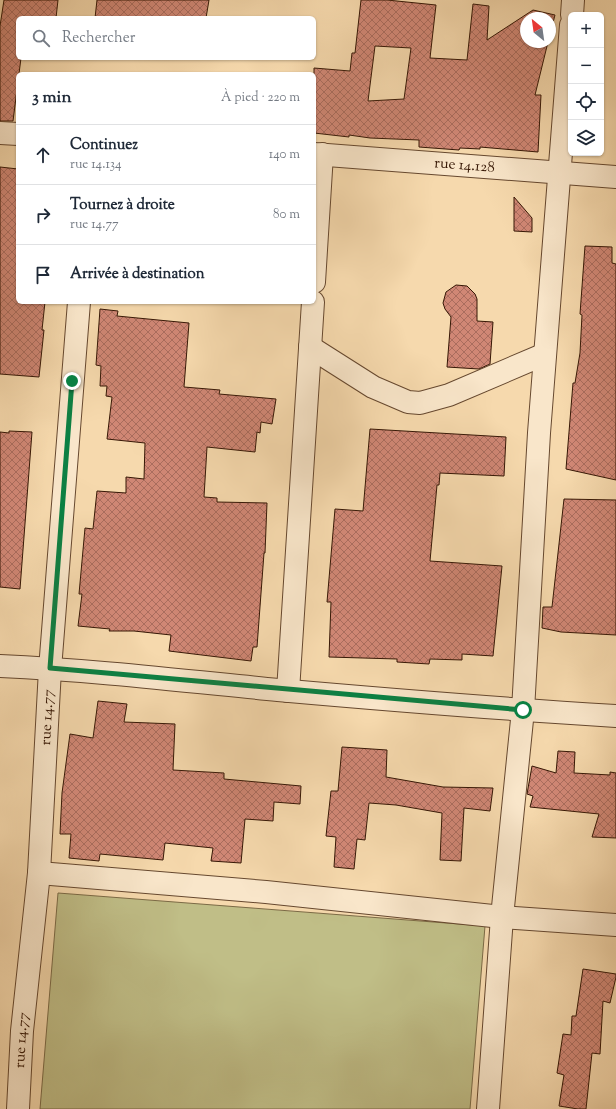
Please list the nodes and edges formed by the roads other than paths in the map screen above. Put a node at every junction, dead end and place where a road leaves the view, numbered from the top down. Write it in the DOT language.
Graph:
graph roads {
  1 [pos="573,0"];
  2 [pos="572,12"];
  3 [pos="569,48"];
  4 [pos="0,133"];
  5 [pos="16,134"];
  6 [pos="318,154"];
  7 [pos="560,172"];
  8 [pos="616,177"];
  9 [pos="316,218"];
  10 [pos="79,304"];
  11 [pos="313,304"];
  12 [pos="310,347"];
  13 [pos="545,354"];
  14 [pos="0,666"];
  15 [pos="50,668"];
  16 [pos="288,691"];
  17 [pos="523,710"];
  18 [pos="616,716"];
  19 [pos="39,873"];
  20 [pos="502,918"];
  21 [pos="616,925"];
  22 [pos="18,1109"];
  23 [pos="488,1109"];
  1 -- 2 [label="street"];
  3 -- 7 [label="street"];
  4 -- 5 [label="street"];
  6 -- 7 [label="street, rue 14.128"];
  6 -- 9 [label="street"];
  7 -- 8 [label="street, rue 14.128"];
  7 -- 13 [label="street"];
  10 -- 15 [label="street, rue 14.77"];
  11 -- 12 [label="street"];
  12 -- 13 [label="street"];
  12 -- 16 [label="street"];
  13 -- 17 [label="street"];
  14 -- 15 [label="street"];
  15 -- 16 [label="street"];
  15 -- 19 [label="street, rue 14.77"];
  16 -- 17 [label="street"];
  17 -- 18 [label="street"];
  17 -- 20 [label="street"];
  19 -- 20 [label="street"];
  19 -- 22 [label="street, rue 14.77"];
  20 -- 21 [label="street"];
  20 -- 23 [label="street"];
}
